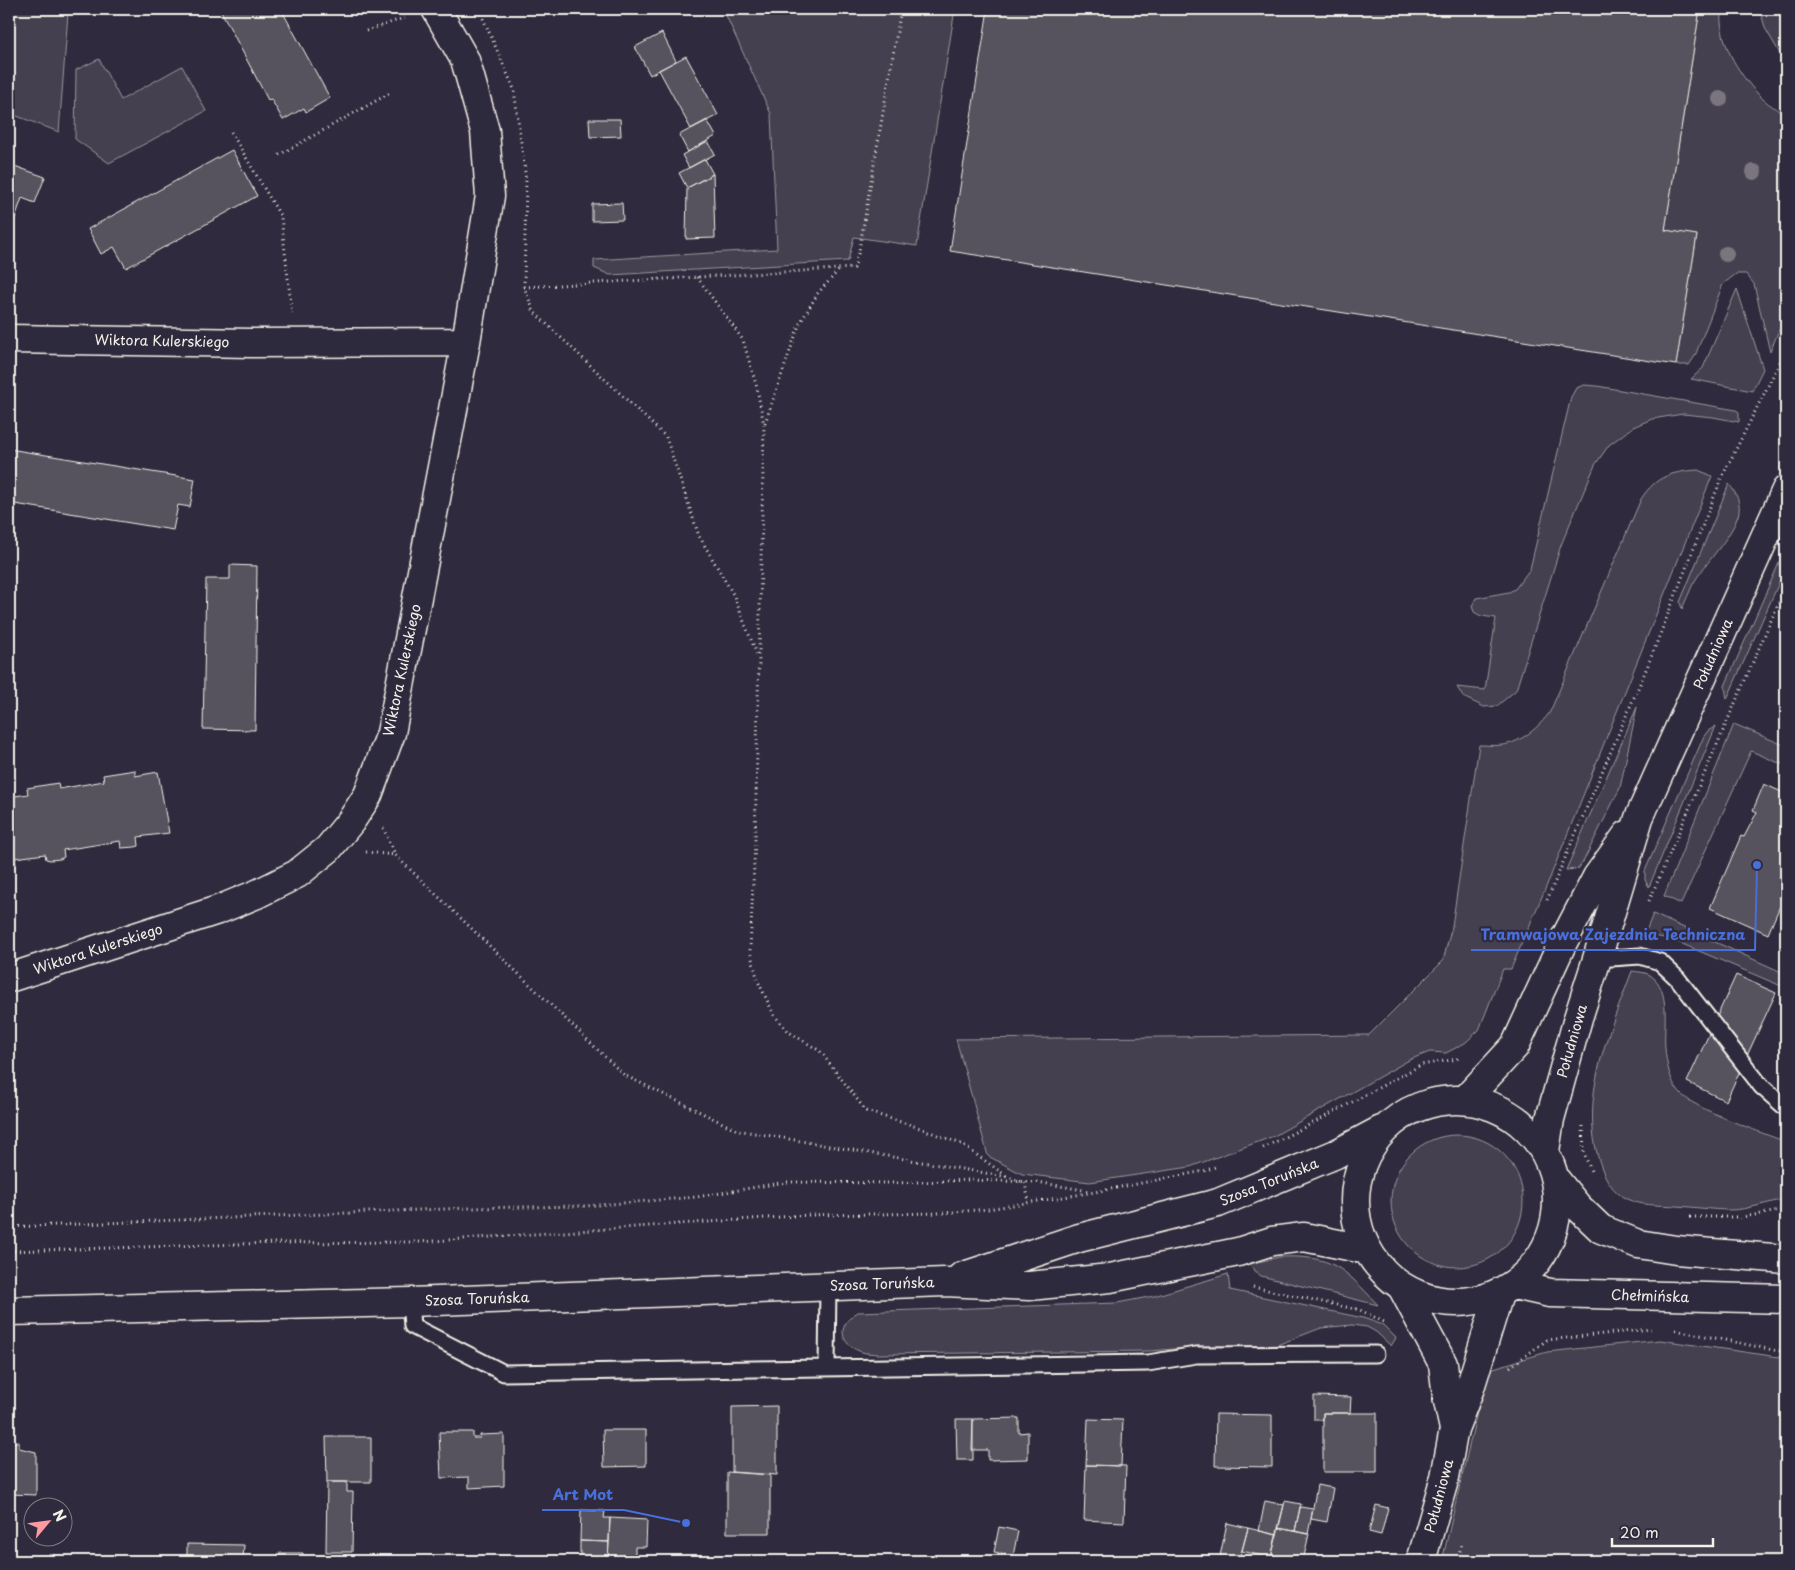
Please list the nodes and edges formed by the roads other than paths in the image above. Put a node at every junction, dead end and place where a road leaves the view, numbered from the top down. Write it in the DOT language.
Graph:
graph roads {
  1 [pos="424,12"];
  2 [pos="9,338"];
  3 [pos="466,342"];
  4 [pos="1786,490"];
  5 [pos="1639,818"];
  6 [pos="1598,959"];
  7 [pos="9,978"];
  8 [pos="1465,1100"];
  9 [pos="1786,1108"];
  10 [pos="1387,1127"];
  11 [pos="1545,1151"];
  12 [pos="1556,1180"];
  13 [pos="1368,1250"];
  14 [pos="1786,1259"];
  15 [pos="945,1282"];
  16 [pos="828,1286"];
  17 [pos="1402,1287"];
  18 [pos="1506,1289"];
  19 [pos="1786,1299"];
  20 [pos="410,1302"];
  21 [pos="9,1311"];
  22 [pos="1376,1354"];
  23 [pos="827,1367"];
  24 [pos="1454,1429"];
  25 [pos="1421,1561"];
  1 -- 3 [label="street, Wiktora Kulerskiego"];
  2 -- 3 [label="street, Wiktora Kulerskiego"];
  3 -- 7 [label="street, Wiktora Kulerskiego"];
  4 -- 5 [label="street, Południowa"];
  5 -- 6 [label="street, Południowa"];
  5 -- 8 [label="street, Południowa"];
  6 -- 9 [label="lane"];
  6 -- 11 [label="street, Południowa"];
  8 -- 10 [label="street"];
  8 -- 11 [label="street"];
  10 -- 13 [label="street"];
  10 -- 15 [label="street, Szosa Toruńska"];
  11 -- 12 [label="street"];
  12 -- 14 [label="street"];
  12 -- 18 [label="street"];
  13 -- 15 [label="street, Szosa Toruńska"];
  13 -- 17 [label="street"];
  15 -- 16 [label="street, Szosa Toruńska"];
  16 -- 20 [label="street, Szosa Toruńska"];
  16 -- 23 [label="lane"];
  17 -- 18 [label="street"];
  17 -- 24 [label="street, Południowa"];
  18 -- 19 [label="street, Chełmińska"];
  18 -- 24 [label="street, Południowa"];
  20 -- 21 [label="street, Szosa Toruńska"];
  20 -- 23 [label="lane"];
  22 -- 23 [label="lane"];
  24 -- 25 [label="street, Południowa"];
}
